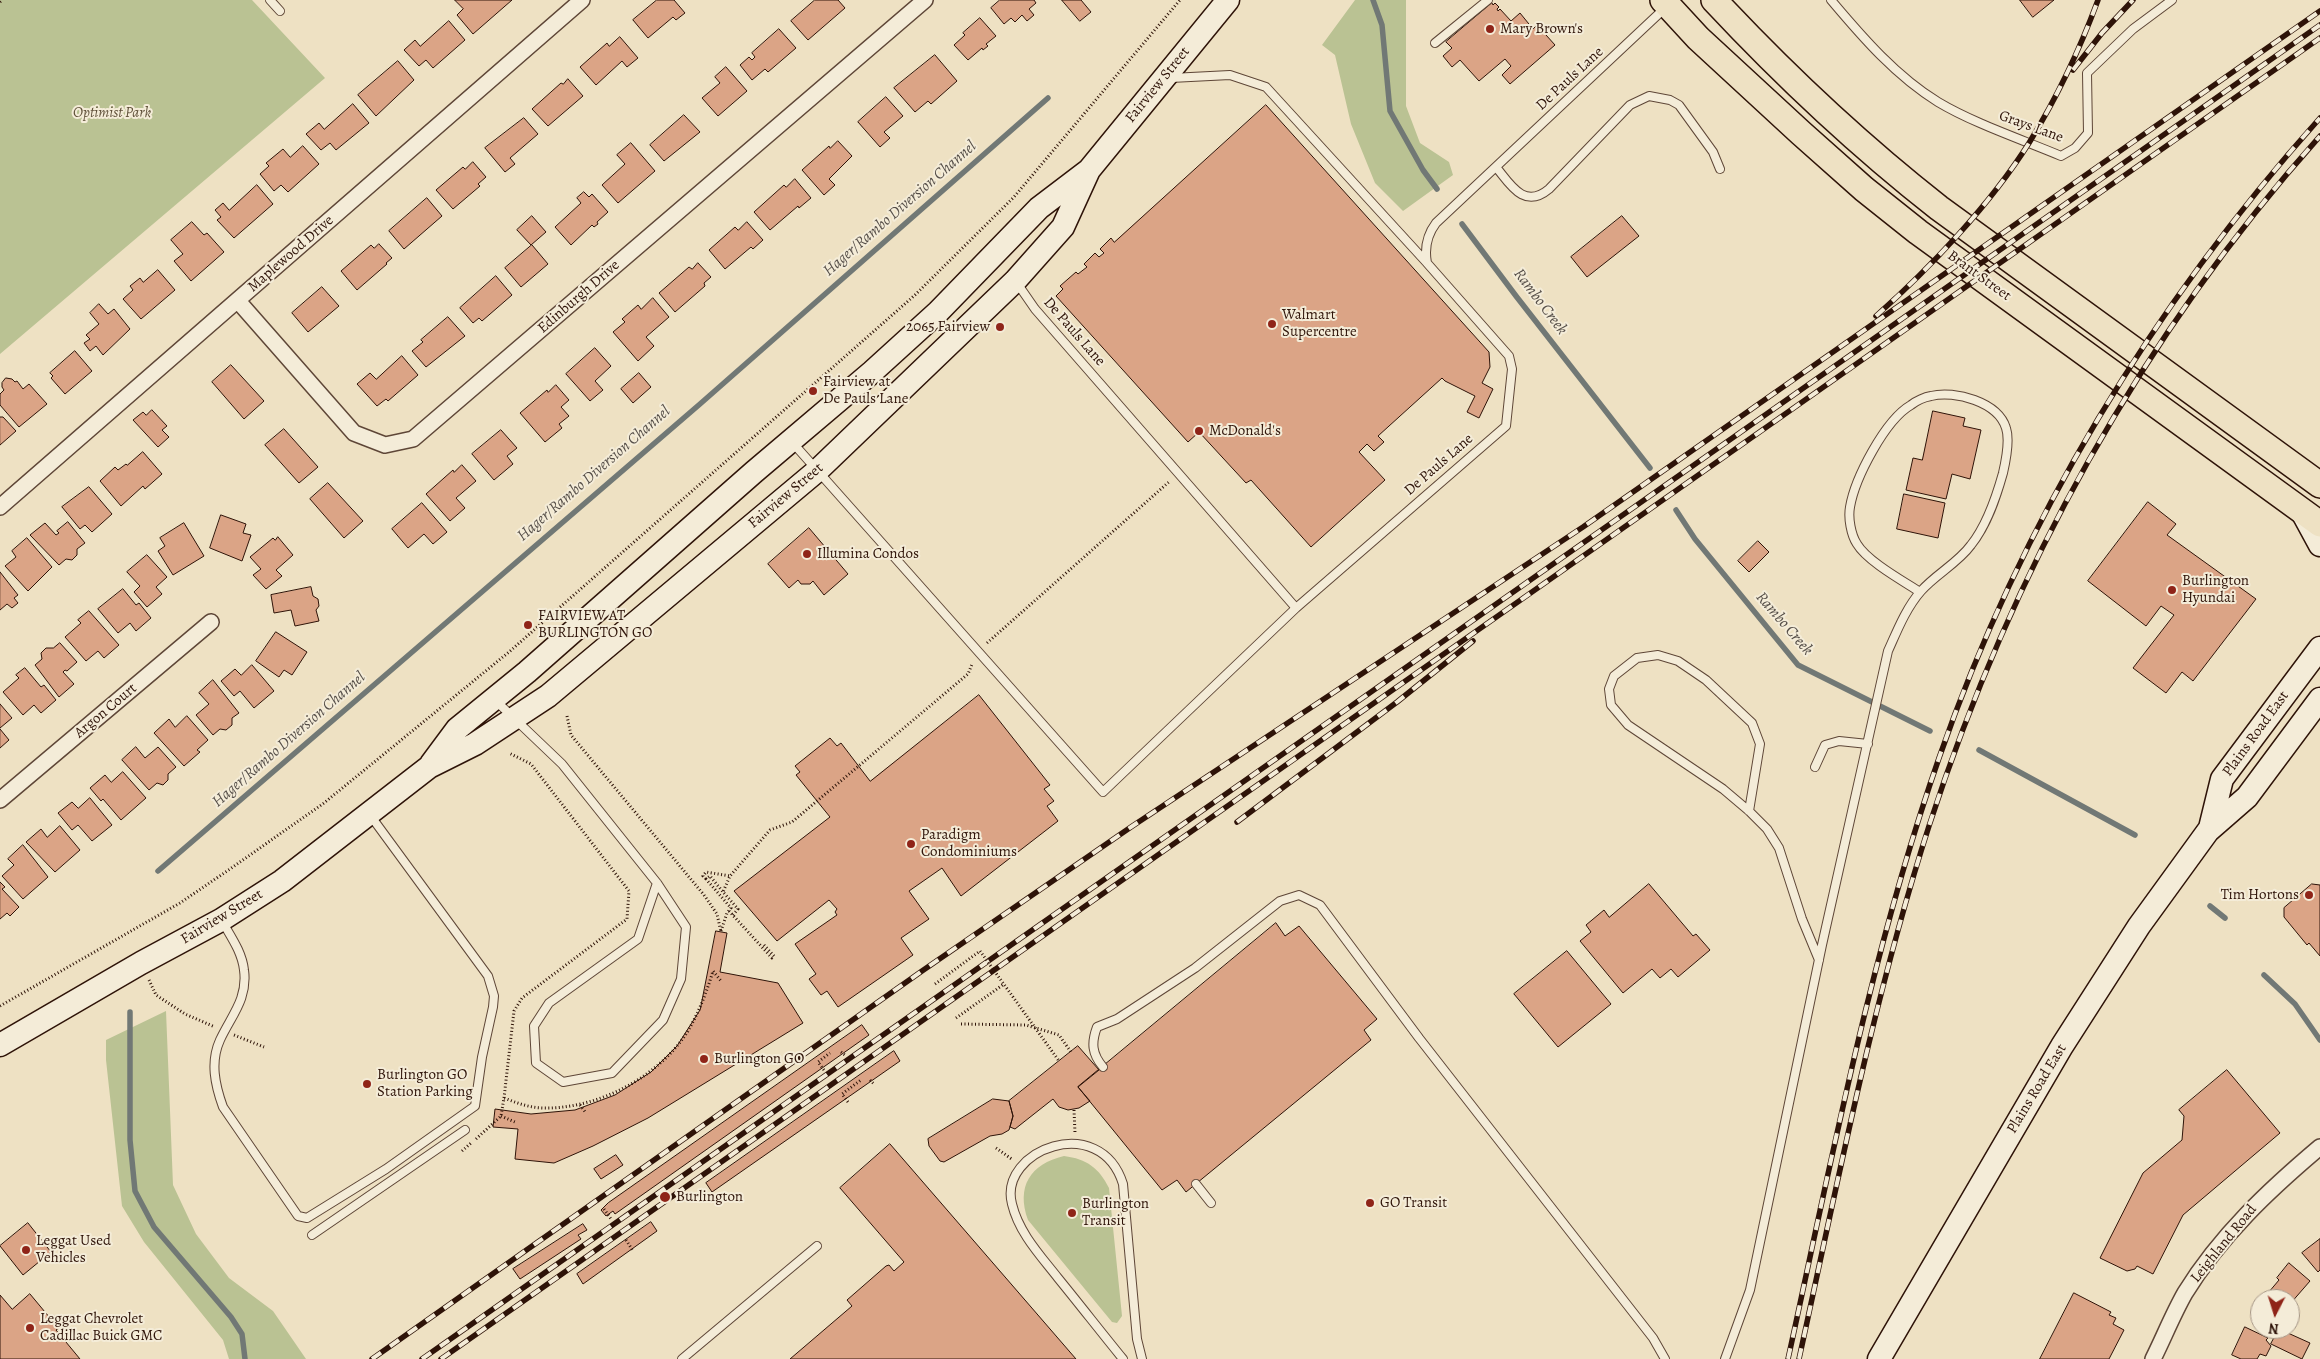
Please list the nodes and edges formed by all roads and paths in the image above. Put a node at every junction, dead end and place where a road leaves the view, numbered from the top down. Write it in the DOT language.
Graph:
graph roads {
  1 [pos="270,0"];
  2 [pos="582,0"];
  3 [pos="925,0"];
  4 [pos="1180,0"];
  5 [pos="1228,0"];
  6 [pos="1488,0"];
  7 [pos="1714,0"];
  8 [pos="1831,0"];
  9 [pos="2172,0"];
  10 [pos="1668,2"];
  11 [pos="280,11"];
  12 [pos="1435,43"];
  13 [pos="1164,78"];
  14 [pos="1496,167"];
  15 [pos="1720,169"];
  16 [pos="1088,170"];
  17 [pos="1427,262"];
  18 [pos="1016,281"];
  19 [pos="238,301"];
  20 [pos="791,442"];
  21 [pos="818,470"];
  22 [pos="1178,474"];
  23 [pos="2320,485"];
  24 [pos="0,507"];
  25 [pos="2310,517"];
  26 [pos="2320,545"];
  27 [pos="1920,592"];
  28 [pos="1296,608"];
  29 [pos="212,622"];
  30 [pos="2320,648"];
  31 [pos="978,652"];
  32 [pos="493,698"];
  33 [pos="2320,699"];
  34 [pos="566,716"];
  35 [pos="514,718"];
  36 [pos="1868,744"];
  37 [pos="509,752"];
  38 [pos="429,767"];
  39 [pos="1815,767"];
  40 [pos="0,800"];
  41 [pos="1749,811"];
  42 [pos="370,815"];
  43 [pos="2210,828"];
  44 [pos="730,876"];
  45 [pos="706,879"];
  46 [pos="657,883"];
  47 [pos="723,892"];
  48 [pos="729,910"];
  49 [pos="733,914"];
  50 [pos="221,920"];
  51 [pos="764,945"];
  52 [pos="1818,960"];
  53 [pos="141,963"];
  54 [pos="935,984"];
  55 [pos="1004,984"];
  56 [pos="0,1006"];
  57 [pos="956,1018"];
  58 [pos="960,1024"];
  59 [pos="224,1031"];
  60 [pos="0,1045"];
  61 [pos="264,1047"];
  62 [pos="841,1052"];
  63 [pos="1071,1052"];
  64 [pos="830,1053"];
  65 [pos="845,1055"];
  66 [pos="1059,1061"];
  67 [pos="1103,1067"];
  68 [pos="824,1070"];
  69 [pos="861,1080"];
  70 [pos="870,1080"];
  71 [pos="874,1084"];
  72 [pos="504,1098"];
  73 [pos="848,1102"];
  74 [pos="580,1105"];
  75 [pos="1074,1110"];
  76 [pos="586,1113"];
  77 [pos="501,1116"];
  78 [pos="515,1122"];
  79 [pos="464,1130"];
  80 [pos="1076,1144"];
  81 [pos="2320,1147"];
  82 [pos="996,1148"];
  83 [pos="1022,1166"];
  84 [pos="1196,1184"];
  85 [pos="1211,1203"];
  86 [pos="604,1209"];
  87 [pos="611,1219"];
  88 [pos="312,1235"];
  89 [pos="626,1240"];
  90 [pos="816,1246"];
  91 [pos="633,1251"];
  92 [pos="682,1359"];
  93 [pos="1123,1359"];
  94 [pos="1142,1359"];
  95 [pos="1665,1359"];
  96 [pos="1725,1359"];
  97 [pos="1879,1359"];
  98 [pos="2153,1359"];
  1 -- 11 [label="lane"];
  2 -- 19 [label="street, Maplewood Drive"];
  3 -- 19 [label="street, Edinburgh Drive"];
  4 -- 56 [label="path"];
  5 -- 13 [label="main road, Fairview Street"];
  6 -- 12 [label="lane"];
  7 -- 23 [label="main road, Brant Street"];
  8 -- 9 [label="lane, Grays Lane"];
  10 -- 14 [label="lane, De Pauls Lane"];
  10 -- 25 [label="main road, Brant Street"];
  13 -- 16 [label="main road, Fairview Street"];
  13 -- 17 [label="lane"];
  14 -- 15 [label="lane"];
  14 -- 17 [label="lane, De Pauls Lane"];
  16 -- 18 [label="main road, Fairview Street"];
  16 -- 20 [label="main road, Fairview Street"];
  17 -- 28 [label="lane, De Pauls Lane"];
  18 -- 21 [label="main road, Fairview Street"];
  18 -- 22 [label="lane, De Pauls Lane"];
  19 -- 24 [label="street, Maplewood Drive"];
  20 -- 21 [label="lane"];
  20 -- 32 [label="main road, Fairview Street"];
  21 -- 31 [label="lane"];
  21 -- 35 [label="main road, Fairview Street"];
  22 -- 28 [label="lane, De Pauls Lane"];
  22 -- 31 [label="path"];
  25 -- 26 [label="main road"];
  27 -- 27 [label="lane"];
  27 -- 36 [label="lane"];
  28 -- 31 [label="lane"];
  29 -- 40 [label="street, Argon Court"];
  30 -- 43 [label="main road, Plains Road East"];
  31 -- 44 [label="path"];
  32 -- 35 [label="lane"];
  32 -- 38 [label="main road, Fairview Street"];
  33 -- 43 [label="main road, Plains Road East"];
  34 -- 48 [label="path"];
  35 -- 38 [label="main road, Fairview Street"];
  35 -- 46 [label="lane"];
  36 -- 39 [label="lane"];
  36 -- 52 [label="lane"];
  37 -- 72 [label="path"];
  38 -- 42 [label="main road, Fairview Street"];
  41 -- 41 [label="lane"];
  41 -- 52 [label="lane"];
  42 -- 50 [label="main road, Fairview Street"];
  42 -- 59 [label="lane"];
  43 -- 97 [label="main road, Plains Road East"];
  44 -- 45 [label="path"];
  44 -- 47 [label="path"];
  45 -- 47 [label="path"];
  45 -- 48 [label="path"];
  46 -- 46 [label="lane"];
  47 -- 49 [label="path"];
  48 -- 49 [label="path"];
  49 -- 51 [label="path"];
  50 -- 53 [label="main road, Fairview Street"];
  50 -- 59 [label="lane"];
  52 -- 96 [label="lane"];
  53 -- 59 [label="path"];
  53 -- 60 [label="main road, Fairview Street"];
  54 -- 55 [label="path, bridge"];
  55 -- 57 [label="path"];
  55 -- 66 [label="path, bridge"];
  58 -- 63 [label="path"];
  59 -- 61 [label="path"];
  62 -- 65 [label="path"];
  64 -- 68 [label="path"];
  67 -- 95 [label="lane"];
  69 -- 73 [label="path"];
  70 -- 71 [label="path"];
  74 -- 76 [label="path"];
  75 -- 80 [label="path"];
  77 -- 78 [label="path"];
  79 -- 88 [label="lane"];
  80 -- 83 [label="lane"];
  80 -- 94 [label="lane"];
  81 -- 98 [label="street, Leighland Road"];
  82 -- 83 [label="path"];
  83 -- 93 [label="lane"];
  84 -- 85 [label="lane"];
  86 -- 87 [label="path"];
  89 -- 91 [label="path"];
  90 -- 92 [label="lane"];
}
